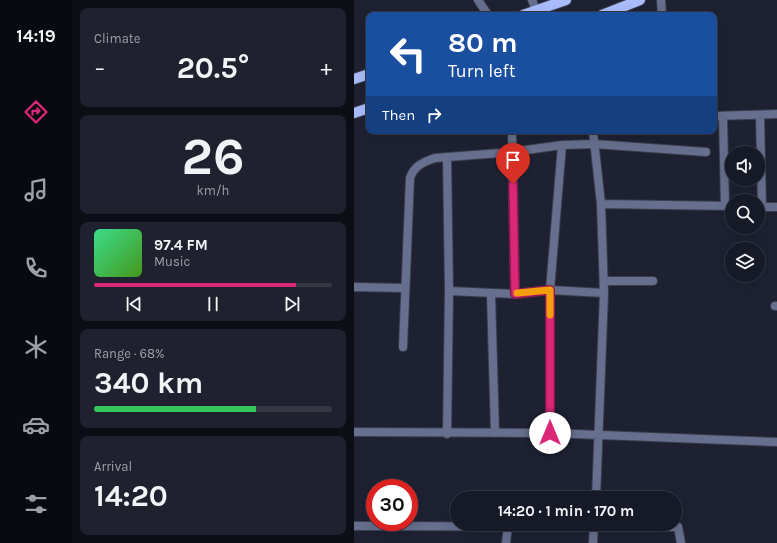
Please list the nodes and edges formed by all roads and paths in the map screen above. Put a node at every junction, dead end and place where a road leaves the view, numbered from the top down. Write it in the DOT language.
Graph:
graph roads {
  1 [pos="478,0"];
  2 [pos="532,0"];
  3 [pos="566,0"];
  4 [pos="640,0"];
  5 [pos="661,0"];
  6 [pos="536,10"];
  7 [pos="486,12"];
  8 [pos="531,12"];
  9 [pos="610,12"];
  10 [pos="662,12"];
  11 [pos="366,75"];
  12 [pos="354,79"];
  13 [pos="366,109"];
  14 [pos="354,114"];
  15 [pos="777,114"];
  16 [pos="760,115"];
  17 [pos="717,116"];
  18 [pos="723,117"];
  19 [pos="512,134"];
  20 [pos="593,134"];
  21 [pos="594,144"];
  22 [pos="562,145"];
  23 [pos="512,152"];
  24 [pos="706,152"];
  25 [pos="447,157"];
  26 [pos="727,194"];
  27 [pos="760,194"];
  28 [pos="601,204"];
  29 [pos="725,206"];
  30 [pos="765,207"];
  31 [pos="777,207"];
  32 [pos="604,281"];
  33 [pos="653,281"];
  34 [pos="354,287"];
  35 [pos="404,288"];
  36 [pos="550,290"];
  37 [pos="449,291"];
  38 [pos="491,294"];
  39 [pos="515,294"];
  40 [pos="604,294"];
  41 [pos="403,346"];
  42 [pos="354,432"];
  43 [pos="494,433"];
  44 [pos="550,433"];
  45 [pos="447,434"];
  46 [pos="599,436"];
  47 [pos="777,442"];
  48 [pos="596,491"];
  49 [pos="354,526"];
  50 [pos="450,526"];
  51 [pos="507,531"];
  52 [pos="594,531"];
  53 [pos="679,531"];
  54 [pos="506,543"];
  55 [pos="593,543"];
  56 [pos="681,543"];
  1 -- 7 [label="street"];
  2 -- 6 [label="street"];
  3 -- 6 [label="main road"];
  4 -- 9 [label="main road"];
  5 -- 10 [label="street"];
  6 -- 8 [label="main road"];
  11 -- 12 [label="main road"];
  13 -- 14 [label="main road"];
  15 -- 16 [label="street"];
  16 -- 18 [label="street"];
  16 -- 27 [label="street"];
  17 -- 18 [label="street"];
  18 -- 26 [label="street"];
  19 -- 23 [label="street"];
  20 -- 21 [label="street"];
  21 -- 22 [label="street"];
  21 -- 24 [label="street"];
  21 -- 28 [label="street"];
  22 -- 23 [label="street"];
  22 -- 36 [label="street"];
  23 -- 25 [label="street"];
  23 -- 39 [label="street"];
  25 -- 35 [label="street"];
  25 -- 37 [label="street"];
  28 -- 29 [label="street"];
  28 -- 32 [label="street"];
  30 -- 31 [label="street"];
  32 -- 33 [label="street"];
  32 -- 40 [label="street"];
  34 -- 35 [label="street"];
  35 -- 41 [label="street"];
  36 -- 39 [label="street"];
  36 -- 40 [label="street"];
  36 -- 44 [label="street"];
  37 -- 38 [label="street"];
  37 -- 45 [label="street"];
  38 -- 39 [label="street"];
  38 -- 43 [label="street"];
  40 -- 46 [label="street"];
  42 -- 45 [label="street"];
  43 -- 44 [label="street"];
  43 -- 45 [label="street"];
  44 -- 46 [label="street"];
  46 -- 47 [label="street"];
  46 -- 48 [label="street"];
  49 -- 50 [label="street"];
  51 -- 54 [label="street"];
  52 -- 55 [label="street"];
  53 -- 56 [label="street"];
}
